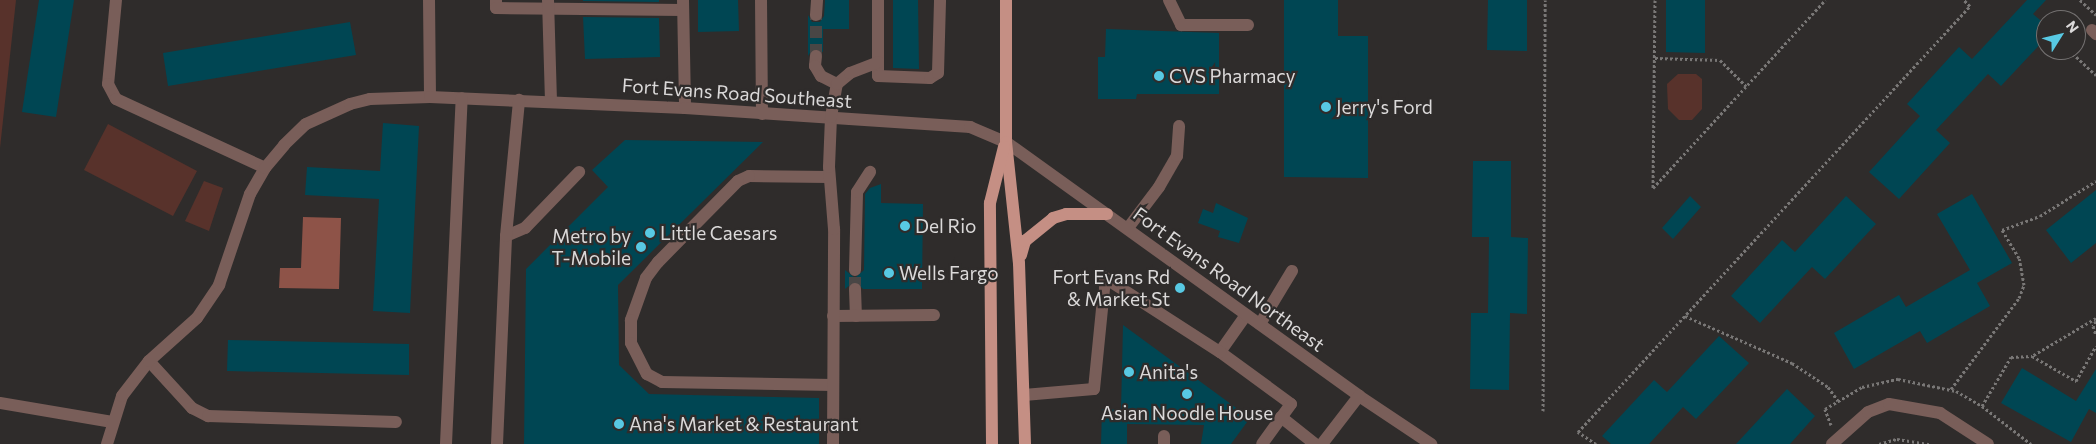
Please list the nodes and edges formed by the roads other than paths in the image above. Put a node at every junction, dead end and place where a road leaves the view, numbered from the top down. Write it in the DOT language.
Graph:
graph roads {
  1 [pos="116,0"];
  2 [pos="429,0"];
  3 [pos="496,0"];
  4 [pos="761,0"];
  5 [pos="817,0"];
  6 [pos="878,0"];
  7 [pos="940,0"];
  8 [pos="1006,0"];
  9 [pos="1169,0"];
  10 [pos="548,5"];
  11 [pos="618,5"];
  12 [pos="683,5"];
  13 [pos="816,15"];
  14 [pos="1248,25"];
  15 [pos="816,56"];
  16 [pos="878,62"];
  17 [pos="837,84"];
  18 [pos="430,97"];
  19 [pos="462,98"];
  20 [pos="519,100"];
  21 [pos="551,101"];
  22 [pos="685,108"];
  23 [pos="762,114"];
  24 [pos="832,118"];
  25 [pos="1179,126"];
  26 [pos="1006,142"];
  27 [pos="265,168"];
  28 [pos="579,172"];
  29 [pos="870,172"];
  30 [pos="829,177"];
  31 [pos="1107,214"];
  32 [pos="1128,228"];
  33 [pos="506,236"];
  34 [pos="1019,263"];
  35 [pos="855,270"];
  36 [pos="1292,271"];
  37 [pos="855,289"];
  38 [pos="934,315"];
  39 [pos="1246,315"];
  40 [pos="833,316"];
  41 [pos="856,316"];
  42 [pos="1260,324"];
  43 [pos="1220,352"];
  44 [pos="149,361"];
  45 [pos="833,385"];
  46 [pos="1024,395"];
  47 [pos="1358,396"];
  48 [pos="0,404"];
  49 [pos="1281,417"];
  50 [pos="112,422"];
  51 [pos="396,422"];
  52 [pos="107,444"];
  53 [pos="446,444"];
  54 [pos="497,444"];
  55 [pos="833,444"];
  56 [pos="992,444"];
  57 [pos="1025,444"];
  58 [pos="1262,444"];
  59 [pos="1316,444"];
  60 [pos="1322,444"];
  61 [pos="1431,444"];
  62 [pos="1832,444"];
  63 [pos="1988,444"];
  1 -- 27 [label="street"];
  2 -- 18 [label="street"];
  3 -- 10 [label="street"];
  4 -- 23 [label="street"];
  5 -- 13 [label="street"];
  6 -- 16 [label="street"];
  7 -- 16 [label="street"];
  8 -- 26 [label="main road"];
  9 -- 14 [label="street"];
  10 -- 11 [label="street"];
  10 -- 21 [label="street"];
  11 -- 12 [label="street"];
  12 -- 22 [label="street"];
  15 -- 17 [label="street"];
  16 -- 17 [label="street"];
  17 -- 24 [label="street"];
  18 -- 19 [label="street, Fort Evans Road Southeast"];
  18 -- 27 [label="street, Fort Evans Road Southeast"];
  19 -- 20 [label="street, Fort Evans Road Southeast"];
  19 -- 53 [label="street"];
  20 -- 21 [label="street, Fort Evans Road Southeast"];
  20 -- 33 [label="street"];
  21 -- 22 [label="street, Fort Evans Road Southeast"];
  22 -- 23 [label="street, Fort Evans Road Southeast"];
  23 -- 24 [label="street, Fort Evans Road Southeast"];
  24 -- 26 [label="street, Fort Evans Road Southeast"];
  24 -- 30 [label="street"];
  25 -- 32 [label="street"];
  26 -- 31 [label="street, Fort Evans Road Northeast"];
  26 -- 34 [label="main road"];
  26 -- 56 [label="main road"];
  27 -- 44 [label="street, Fort Evans Road Southeast"];
  28 -- 33 [label="street"];
  29 -- 35 [label="street"];
  30 -- 40 [label="street"];
  30 -- 45 [label="street"];
  31 -- 32 [label="street, Fort Evans Road Northeast"];
  31 -- 34 [label="main road"];
  32 -- 39 [label="street, Fort Evans Road Northeast"];
  33 -- 54 [label="street"];
  34 -- 46 [label="main road"];
  36 -- 42 [label="street"];
  37 -- 41 [label="street"];
  38 -- 41 [label="street"];
  39 -- 42 [label="street, Fort Evans Road Northeast"];
  39 -- 43 [label="street"];
  40 -- 41 [label="street"];
  40 -- 45 [label="street"];
  42 -- 47 [label="street, Fort Evans Road Northeast"];
  43 -- 46 [label="street"];
  43 -- 49 [label="street"];
  44 -- 50 [label="street, Fort Evans Road Southeast"];
  44 -- 51 [label="street"];
  45 -- 55 [label="street"];
  46 -- 57 [label="main road"];
  47 -- 60 [label="street"];
  47 -- 61 [label="street, Fort Evans Road Northeast"];
  48 -- 50 [label="street"];
  49 -- 58 [label="street"];
  49 -- 59 [label="street"];
  50 -- 52 [label="street, Fort Evans Road Southeast"];
  62 -- 63 [label="street"];
}
